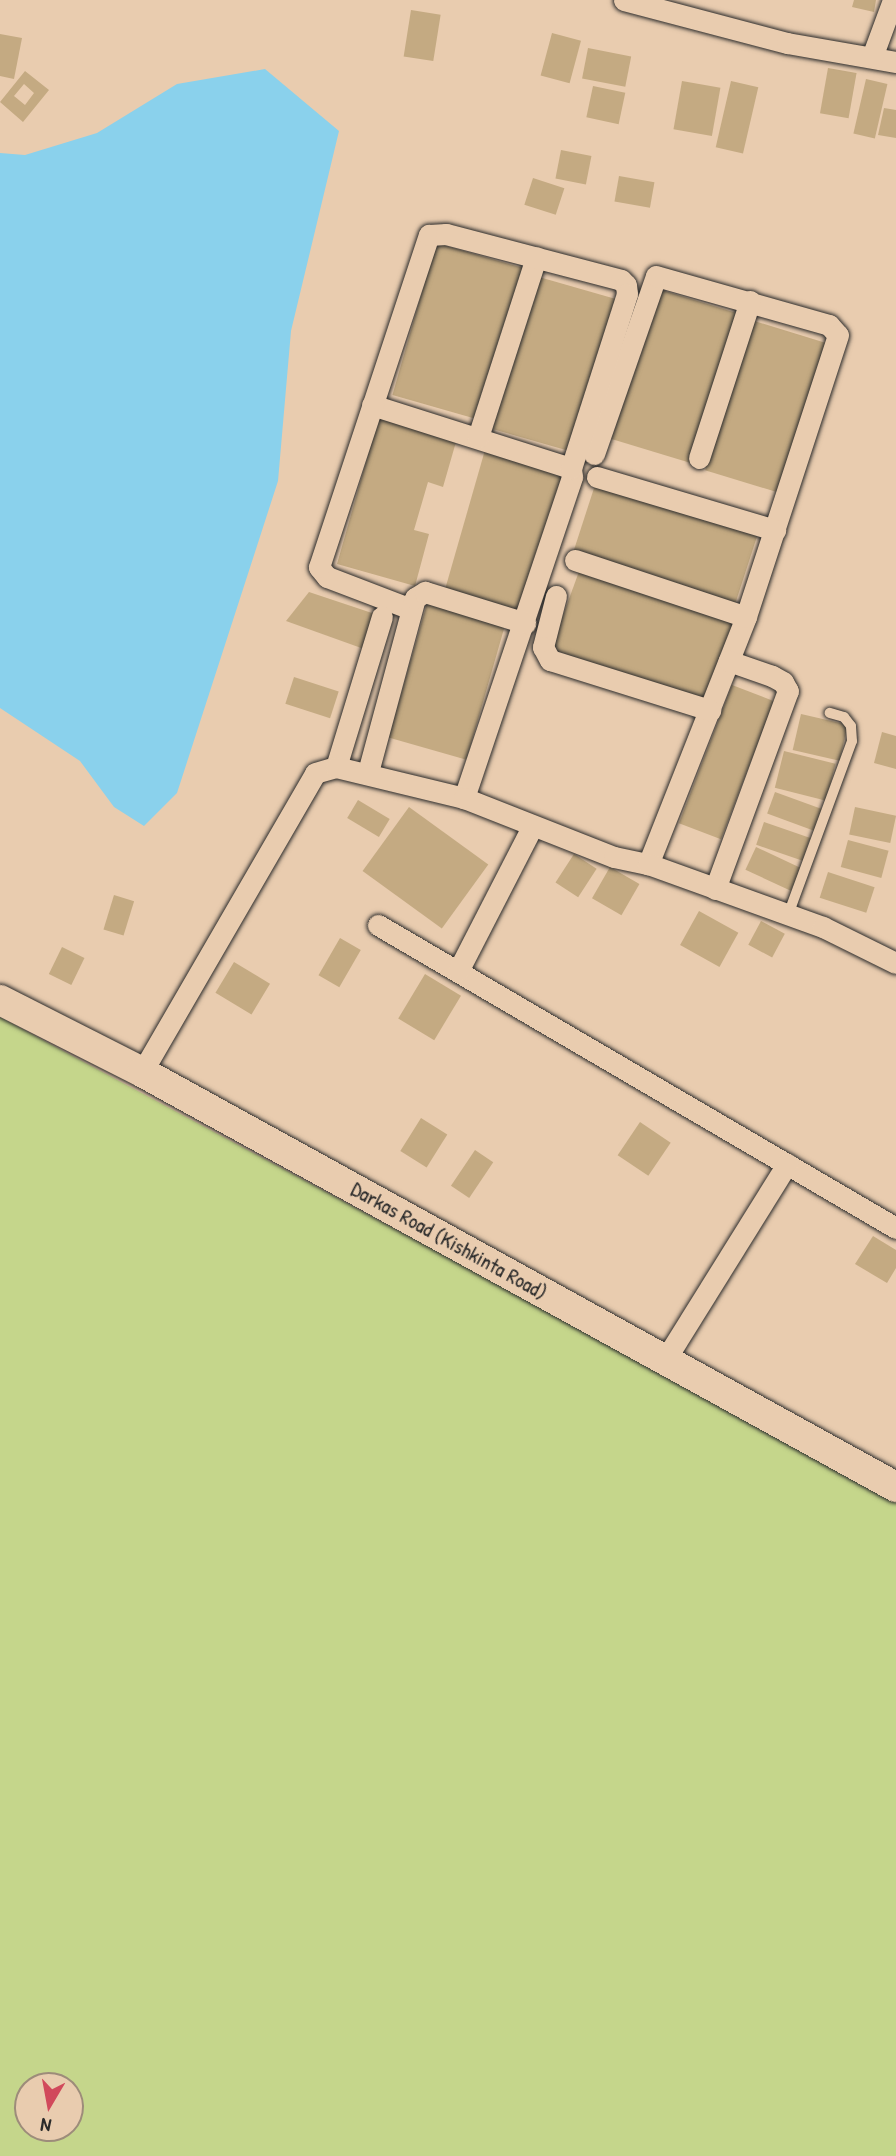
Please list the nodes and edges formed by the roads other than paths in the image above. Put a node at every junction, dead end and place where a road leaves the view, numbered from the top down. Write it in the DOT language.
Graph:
graph roads {
  1 [pos="624,0"];
  2 [pos="893,0"];
  3 [pos="872,57"];
  4 [pos="896,62"];
  5 [pos="536,257"];
  6 [pos="750,301"];
  7 [pos="372,405"];
  8 [pos="478,437"];
  9 [pos="594,454"];
  10 [pos="699,458"];
  11 [pos="571,468"];
  12 [pos="597,477"];
  13 [pos="775,530"];
  14 [pos="575,560"];
  15 [pos="556,596"];
  16 [pos="411,609"];
  17 [pos="382,617"];
  18 [pos="746,617"];
  19 [pos="525,623"];
  20 [pos="729,661"];
  21 [pos="710,710"];
  22 [pos="830,713"];
  23 [pos="336,767"];
  24 [pos="368,772"];
  25 [pos="464,798"];
  26 [pos="532,827"];
  27 [pos="648,864"];
  28 [pos="715,889"];
  29 [pos="788,915"];
  30 [pos="378,925"];
  31 [pos="896,963"];
  32 [pos="458,971"];
  33 [pos="0,1000"];
  34 [pos="142,1072"];
  35 [pos="787,1164"];
  36 [pos="896,1228"];
  37 [pos="665,1360"];
  38 [pos="896,1487"];
  1 -- 3 [label="street"];
  2 -- 3 [label="street"];
  3 -- 4 [label="street"];
  5 -- 7 [label="street"];
  5 -- 8 [label="street"];
  5 -- 11 [label="street"];
  6 -- 9 [label="street"];
  6 -- 10 [label="street"];
  6 -- 13 [label="street"];
  7 -- 8 [label="street"];
  7 -- 16 [label="street"];
  8 -- 11 [label="street"];
  11 -- 19 [label="street"];
  12 -- 13 [label="street"];
  13 -- 18 [label="street"];
  14 -- 18 [label="street"];
  15 -- 21 [label="street"];
  16 -- 19 [label="street"];
  16 -- 24 [label="street"];
  17 -- 23 [label="street"];
  18 -- 20 [label="street"];
  19 -- 25 [label="street"];
  20 -- 21 [label="street"];
  20 -- 28 [label="street"];
  21 -- 27 [label="street"];
  22 -- 29 [label="lane"];
  23 -- 24 [label="street"];
  23 -- 34 [label="street"];
  24 -- 25 [label="street"];
  25 -- 26 [label="street"];
  26 -- 27 [label="street"];
  26 -- 32 [label="street"];
  27 -- 28 [label="street"];
  28 -- 29 [label="street"];
  29 -- 31 [label="street"];
  30 -- 32 [label="street"];
  32 -- 35 [label="street"];
  33 -- 34 [label="main road, Darkas Road (Kishkinta Road)"];
  34 -- 37 [label="main road, Darkas Road (Kishkinta Road)"];
  35 -- 36 [label="street"];
  35 -- 37 [label="street"];
  37 -- 38 [label="main road, Darkas Road (Kishkinta Road)"];
}
